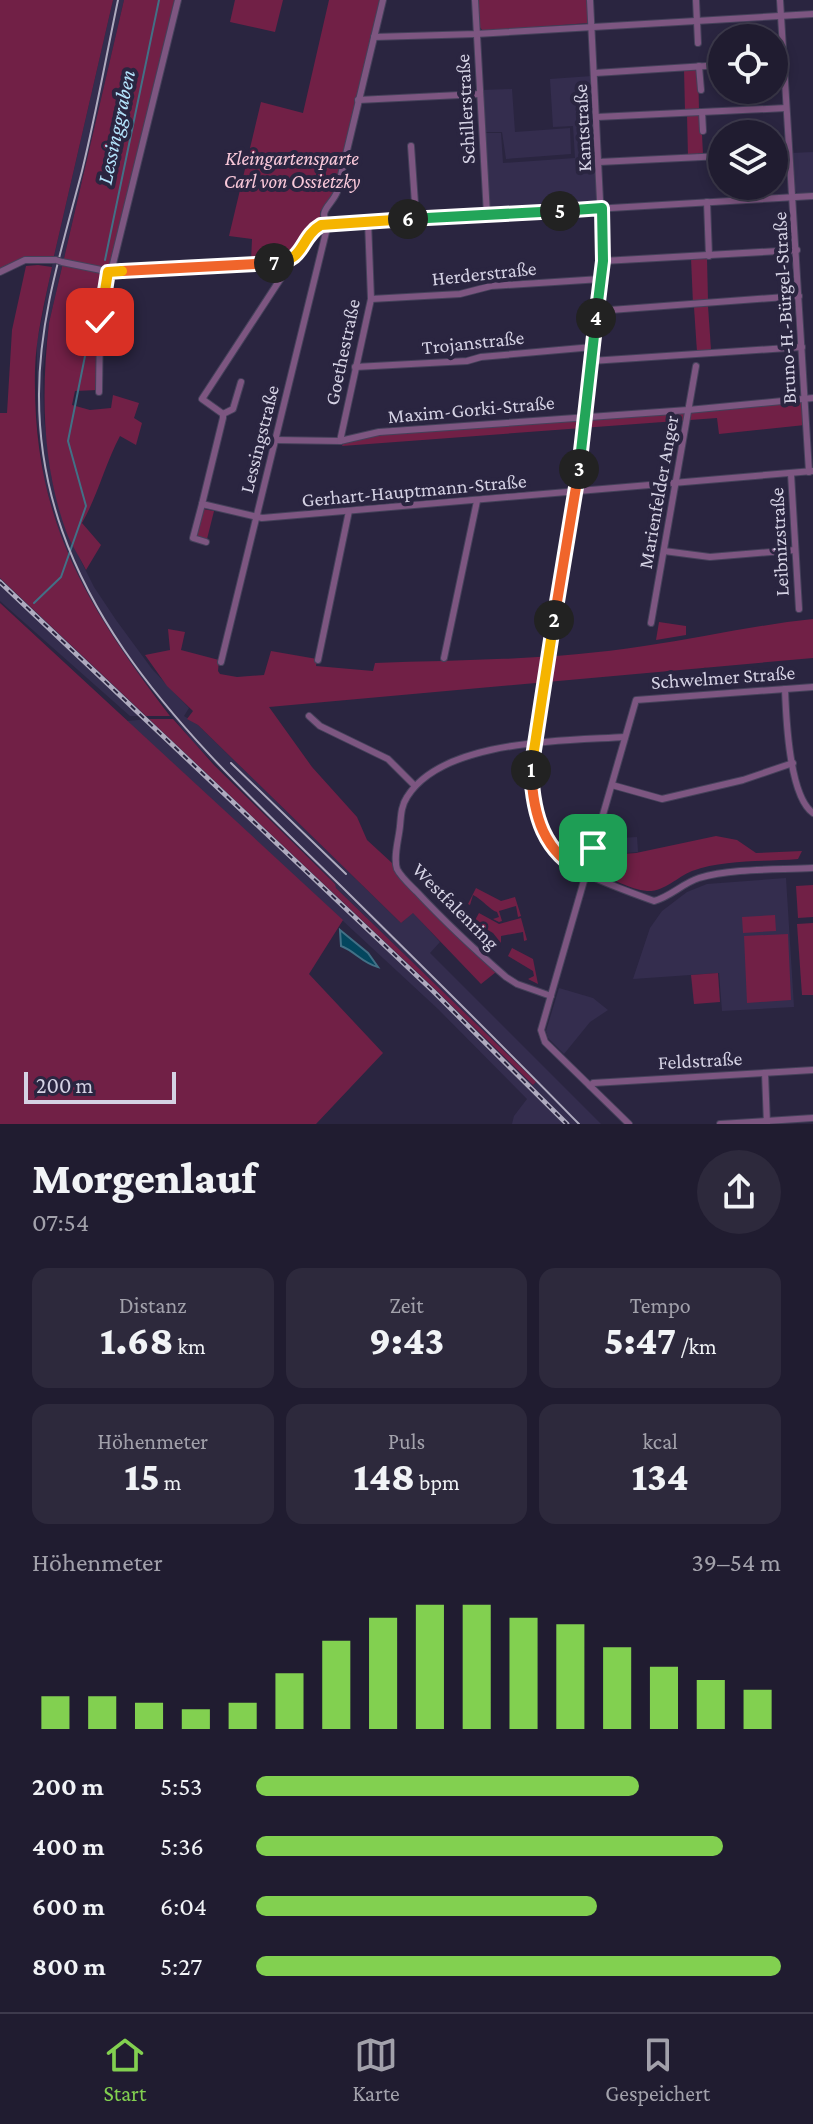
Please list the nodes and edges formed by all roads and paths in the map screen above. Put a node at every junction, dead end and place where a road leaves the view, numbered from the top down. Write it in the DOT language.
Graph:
graph roads {
  1 [pos="178,0"];
  2 [pos="383,0"];
  3 [pos="475,0"];
  4 [pos="590,0"];
  5 [pos="696,0"];
  6 [pos="780,0"];
  7 [pos="813,14"];
  8 [pos="781,16"];
  9 [pos="697,21"];
  10 [pos="782,24"];
  11 [pos="592,26"];
  12 [pos="476,34"];
  13 [pos="374,37"];
  14 [pos="698,43"];
  15 [pos="699,66"];
  16 [pos="708,66"];
  17 [pos="595,73"];
  18 [pos="701,90"];
  19 [pos="480,94"];
  20 [pos="358,100"];
  21 [pos="786,104"];
  22 [pos="786,108"];
  23 [pos="702,112"];
  24 [pos="597,117"];
  25 [pos="787,120"];
  26 [pos="703,131"];
  27 [pos="411,146"];
  28 [pos="788,152"];
  29 [pos="708,157"];
  30 [pos="599,162"];
  31 [pos="813,196"];
  32 [pos="794,197"];
  33 [pos="707,202"];
  34 [pos="602,208"];
  35 [pos="487,215"];
  36 [pos="416,218"];
  37 [pos="368,221"];
  38 [pos="328,224"];
  39 [pos="797,250"];
  40 [pos="709,256"];
  41 [pos="603,261"];
  42 [pos="286,262"];
  43 [pos="0,272"];
  44 [pos="110,272"];
  45 [pos="601,279"];
  46 [pos="799,296"];
  47 [pos="371,299"];
  48 [pos="597,311"];
  49 [pos="593,347"];
  50 [pos="802,347"];
  51 [pos="591,361"];
  52 [pos="696,366"];
  53 [pos="355,367"];
  54 [pos="241,382"];
  55 [pos="99,392"];
  56 [pos="809,398"];
  57 [pos="688,410"];
  58 [pos="223,414"];
  59 [pos="585,416"];
  60 [pos="275,440"];
  61 [pos="340,441"];
  62 [pos="811,472"];
  63 [pos="791,474"];
  64 [pos="676,482"];
  65 [pos="576,492"];
  66 [pos="477,501"];
  67 [pos="202,504"];
  68 [pos="349,511"];
  69 [pos="256,516"];
  70 [pos="206,542"];
  71 [pos="795,550"];
  72 [pos="664,551"];
  73 [pos="799,609"];
  74 [pos="651,623"];
  75 [pos="444,658"];
  76 [pos="318,660"];
  77 [pos="221,662"];
  78 [pos="813,687"];
  79 [pos="785,689"];
  80 [pos="309,716"];
  81 [pos="625,737"];
  82 [pos="533,743"];
  83 [pos="793,763"];
  84 [pos="612,785"];
  85 [pos="415,786"];
  86 [pos="813,813"];
  87 [pos="813,868"];
  88 [pos="586,874"];
  89 [pos="551,996"];
  90 [pos="813,1070"];
  91 [pos="765,1073"];
  92 [pos="590,1086"];
  93 [pos="813,1118"];
  94 [pos="767,1122"];
  95 [pos="629,1124"];
  96 [pos="720,1124"];
  1 -- 44 [label="street"];
  2 -- 13 [label="street"];
  3 -- 12 [label="street, Schillerstraße"];
  4 -- 11 [label="street, Kantstraße"];
  5 -- 9 [label="street"];
  6 -- 8 [label="street, Bruno-H.-Bürgel-Straße"];
  7 -- 8 [label="street"];
  8 -- 9 [label="street"];
  8 -- 10 [label="street, Bruno-H.-Bürgel-Straße"];
  9 -- 11 [label="street"];
  9 -- 14 [label="street"];
  11 -- 12 [label="street"];
  11 -- 17 [label="street, Kantstraße"];
  12 -- 13 [label="street"];
  12 -- 19 [label="street, Schillerstraße"];
  13 -- 20 [label="street"];
  15 -- 16 [label="street"];
  15 -- 17 [label="street"];
  15 -- 18 [label="street"];
  17 -- 24 [label="street, Kantstraße"];
  19 -- 20 [label="street"];
  19 -- 35 [label="street, Schillerstraße"];
  20 -- 38 [label="street, Lessingstraße"];
  21 -- 22 [label="street, Bruno-H.-Bürgel-Straße"];
  22 -- 23 [label="street"];
  22 -- 25 [label="street, Bruno-H.-Bürgel-Straße"];
  23 -- 24 [label="street"];
  23 -- 26 [label="street"];
  24 -- 30 [label="street, Kantstraße"];
  27 -- 36 [label="street"];
  28 -- 32 [label="street, Bruno-H.-Bürgel-Straße"];
  29 -- 30 [label="street"];
  30 -- 34 [label="street, Kantstraße"];
  31 -- 32 [label="street"];
  32 -- 33 [label="street"];
  32 -- 39 [label="street, Bruno-H.-Bürgel-Straße"];
  33 -- 34 [label="street"];
  33 -- 40 [label="street"];
  34 -- 35 [label="street"];
  34 -- 41 [label="street, Kantstraße"];
  35 -- 36 [label="street"];
  36 -- 37 [label="street"];
  37 -- 38 [label="street"];
  37 -- 47 [label="street, Goethestraße"];
  38 -- 42 [label="street"];
  38 -- 60 [label="street, Lessingstraße"];
  39 -- 40 [label="street"];
  39 -- 46 [label="street, Bruno-H.-Bürgel-Straße"];
  40 -- 41 [label="street"];
  41 -- 45 [label="street, Kantstraße"];
  42 -- 44 [label="street"];
  42 -- 58 [label="street"];
  43 -- 44 [label="street"];
  44 -- 55 [label="street"];
  45 -- 47 [label="street, Herderstraße"];
  45 -- 48 [label="street, Kantstraße"];
  46 -- 48 [label="street"];
  46 -- 50 [label="street, Bruno-H.-Bürgel-Straße"];
  47 -- 53 [label="street, Goethestraße"];
  48 -- 49 [label="street, Kantstraße"];
  49 -- 51 [label="street, Kantstraße"];
  49 -- 53 [label="street, Trojanstraße"];
  50 -- 51 [label="street"];
  50 -- 56 [label="street, Bruno-H.-Bürgel-Straße"];
  51 -- 59 [label="street, Kantstraße"];
  52 -- 57 [label="street, Marienfelder Anger"];
  53 -- 61 [label="street, Goethestraße"];
  54 -- 58 [label="street"];
  56 -- 57 [label="street, Maxim-Gorki-Straße"];
  56 -- 62 [label="street, Bruno-H.-Bürgel-Straße"];
  57 -- 59 [label="street, Maxim-Gorki-Straße"];
  57 -- 64 [label="street, Marienfelder Anger"];
  58 -- 67 [label="street"];
  59 -- 61 [label="street, Maxim-Gorki-Straße"];
  59 -- 65 [label="street, Kantstraße"];
  60 -- 61 [label="street, Maxim-Gorki-Straße"];
  60 -- 69 [label="street, Lessingstraße"];
  62 -- 63 [label="street, Gerhart-Hauptmann-Straße"];
  63 -- 64 [label="street, Gerhart-Hauptmann-Straße"];
  63 -- 71 [label="street, Leibnizstraße"];
  64 -- 65 [label="street, Gerhart-Hauptmann-Straße"];
  64 -- 72 [label="street, Marienfelder Anger"];
  65 -- 66 [label="street, Gerhart-Hauptmann-Straße"];
  65 -- 82 [label="street, Kantstraße"];
  66 -- 68 [label="street, Gerhart-Hauptmann-Straße"];
  66 -- 75 [label="street"];
  67 -- 69 [label="street, Gerhart-Hauptmann-Straße"];
  67 -- 70 [label="street"];
  68 -- 69 [label="street, Gerhart-Hauptmann-Straße"];
  68 -- 76 [label="street"];
  69 -- 77 [label="street, Lessingstraße"];
  71 -- 72 [label="street"];
  71 -- 73 [label="street, Leibnizstraße"];
  72 -- 74 [label="street, Marienfelder Anger"];
  78 -- 79 [label="street, Schwelmer Straße"];
  79 -- 81 [label="street, Schwelmer Straße"];
  79 -- 83 [label="street"];
  80 -- 85 [label="street"];
  81 -- 82 [label="street"];
  81 -- 84 [label="street"];
  82 -- 85 [label="street"];
  82 -- 88 [label="street, Kantstraße"];
  83 -- 84 [label="street"];
  83 -- 86 [label="street"];
  84 -- 88 [label="street"];
  85 -- 89 [label="street, Westfalenring"];
  87 -- 88 [label="street, Kantstraße"];
  88 -- 89 [label="street"];
  89 -- 92 [label="street"];
  90 -- 91 [label="street, Feldstraße"];
  91 -- 92 [label="street, Feldstraße"];
  91 -- 94 [label="street"];
  92 -- 95 [label="street"];
  93 -- 94 [label="street"];
  94 -- 96 [label="street"];
}
